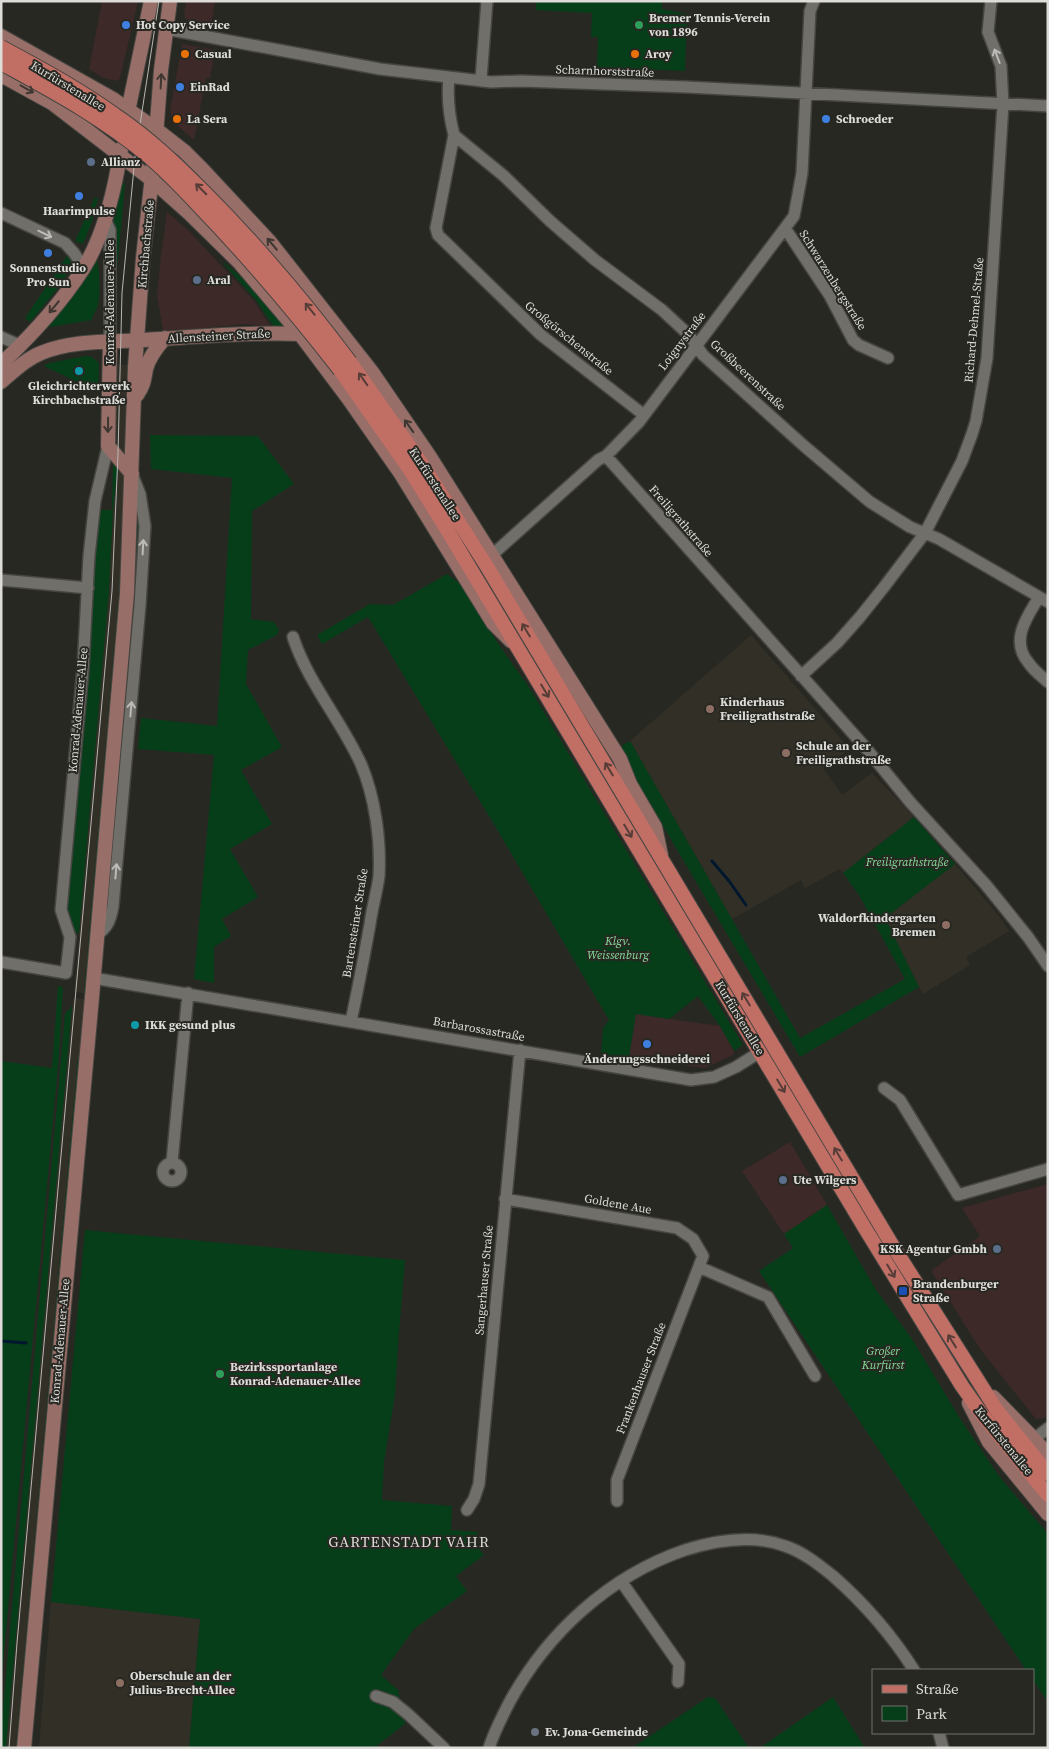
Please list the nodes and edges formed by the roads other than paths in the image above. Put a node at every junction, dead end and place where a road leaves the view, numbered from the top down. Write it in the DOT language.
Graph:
graph roads {
  1 [pos="151,1"];
  2 [pos="170,1"];
  3 [pos="487,1"];
  4 [pos="814,1"];
  5 [pos="990,1"];
  6 [pos="166,29"];
  7 [pos="1,36"];
  8 [pos="1,46"];
  9 [pos="1,63"];
  10 [pos="1,75"];
  11 [pos="449,78"];
  12 [pos="480,79"];
  13 [pos="806,94"];
  14 [pos="1003,104"];
  15 [pos="1048,106"];
  16 [pos="128,109"];
  17 [pos="74,118"];
  18 [pos="155,123"];
  19 [pos="130,129"];
  20 [pos="454,135"];
  21 [pos="149,151"];
  22 [pos="184,151"];
  23 [pos="122,162"];
  24 [pos="152,180"];
  25 [pos="1,213"];
  26 [pos="105,219"];
  27 [pos="784,228"];
  28 [pos="84,268"];
  29 [pos="300,334"];
  30 [pos="1,337"];
  31 [pos="165,338"];
  32 [pos="137,340"];
  33 [pos="110,342"];
  34 [pos="20,345"];
  35 [pos="696,345"];
  36 [pos="888,358"];
  37 [pos="1,364"];
  38 [pos="345,366"];
  39 [pos="1,382"];
  40 [pos="135,398"];
  41 [pos="644,415"];
  42 [pos="108,446"];
  43 [pos="606,456"];
  44 [pos="132,474"];
  45 [pos="925,533"];
  46 [pos="492,555"];
  47 [pos="1,580"];
  48 [pos="88,588"];
  49 [pos="1043,599"];
  50 [pos="293,637"];
  51 [pos="520,649"];
  52 [pos="801,676"];
  53 [pos="1048,682"];
  54 [pos="661,856"];
  55 [pos="1,962"];
  56 [pos="1047,962"];
  57 [pos="93,978"];
  58 [pos="188,993"];
  59 [pos="351,1021"];
  60 [pos="520,1050"];
  61 [pos="760,1052"];
  62 [pos="884,1088"];
  63 [pos="172,1162"];
  64 [pos="1048,1169"];
  65 [pos="505,1199"];
  66 [pos="699,1267"];
  67 [pos="815,1376"];
  68 [pos="978,1382"];
  69 [pos="962,1386"];
  70 [pos="1048,1428"];
  71 [pos="1034,1439"];
  72 [pos="1048,1455"];
  73 [pos="1048,1474"];
  74 [pos="1048,1495"];
  75 [pos="617,1501"];
  76 [pos="467,1510"];
  77 [pos="1048,1514"];
  78 [pos="621,1580"];
  79 [pos="913,1669"];
  80 [pos="678,1682"];
  81 [pos="376,1696"];
  82 [pos="939,1734"];
  83 [pos="24,1748"];
  84 [pos="444,1748"];
  85 [pos="489,1748"];
  86 [pos="943,1748"];
  1 -- 16 [label="main road"];
  2 -- 6 [label="main road, Kirchbachstraße"];
  3 -- 12 [label="street"];
  4 -- 13 [label="street, Loignystraße"];
  14 -- 5 [label="street, Richard-Dehmel-Straße, one-way"];
  6 -- 11 [label="street, Scharnhorststraße"];
  18 -- 6 [label="main road, Kirchbachstraße, one-way"];
  7 -- 16 [label="main road, Kurfürstenallee"];
  38 -- 8 [label="main road, Kurfürstenallee, one-way, bridge"];
  9 -- 38 [label="main road, Kurfürstenallee, bridge"];
  10 -- 17 [label="main road, Kurfürstenallee, one-way"];
  11 -- 12 [label="street, Scharnhorststraße"];
  11 -- 20 [label="street"];
  12 -- 13 [label="street, Scharnhorststraße"];
  13 -- 14 [label="street, Scharnhorststraße"];
  13 -- 27 [label="street, Loignystraße"];
  14 -- 15 [label="street, Scharnhorststraße"];
  14 -- 45 [label="street, Richard-Dehmel-Straße"];
  16 -- 18 [label="main road, Kurfürstenallee"];
  16 -- 19 [label="main road"];
  17 -- 19 [label="main road, Kurfürstenallee"];
  17 -- 23 [label="main road, Kurfürstenallee"];
  18 -- 19 [label="main road"];
  18 -- 21 [label="main road, Kirchbachstraße"];
  18 -- 22 [label="main road, Kurfürstenallee"];
  19 -- 21 [label="main road"];
  19 -- 23 [label="main road"];
  20 -- 35 [label="street, Großbeerenstraße"];
  20 -- 41 [label="street, Großgörschenstraße"];
  21 -- 22 [label="main road"];
  21 -- 23 [label="main road"];
  21 -- 24 [label="main road, Kirchbachstraße"];
  46 -- 22 [label="main road, Kurfürstenallee, one-way"];
  23 -- 24 [label="main road, Kurfürstenallee"];
  23 -- 26 [label="main road"];
  24 -- 29 [label="main road, Kurfürstenallee"];
  24 -- 32 [label="main road, Kirchbachstraße"];
  25 -- 28 [label="street, one-way"];
  26 -- 28 [label="main road"];
  26 -- 33 [label="street, Konrad-Adenauer-Allee"];
  27 -- 35 [label="street, Loignystraße"];
  27 -- 36 [label="street, Schwarzenbergstraße"];
  28 -- 34 [label="main road, one-way"];
  29 -- 31 [label="main road, Allensteiner Straße"];
  29 -- 51 [label="main road, Kurfürstenallee"];
  30 -- 34 [label="street"];
  31 -- 32 [label="main road, Allensteiner Straße"];
  31 -- 40 [label="main road"];
  32 -- 33 [label="main road"];
  32 -- 40 [label="main road, Konrad-Adenauer-Allee"];
  33 -- 39 [label="main road"];
  33 -- 42 [label="main road, Konrad-Adenauer-Allee, one-way"];
  34 -- 37 [label="main road"];
  35 -- 41 [label="street, Loignystraße"];
  35 -- 45 [label="street, Großbeerenstraße"];
  38 -- 51 [label="main road, Kurfürstenallee"];
  54 -- 38 [label="main road, Kurfürstenallee, one-way"];
  40 -- 44 [label="main road, Konrad-Adenauer-Allee"];
  41 -- 43 [label="street, Loignystraße"];
  42 -- 44 [label="main road"];
  42 -- 48 [label="street, Konrad-Adenauer-Allee"];
  43 -- 46 [label="street, Loignystraße"];
  43 -- 52 [label="street, Freiligrathstraße"];
  44 -- 57 [label="main road, Konrad-Adenauer-Allee"];
  45 -- 49 [label="street, Großbeerenstraße"];
  45 -- 52 [label="street, Richard-Dehmel-Straße"];
  46 -- 54 [label="main road, Kurfürstenallee"];
  47 -- 48 [label="street"];
  48 -- 55 [label="street, Konrad-Adenauer-Allee"];
  49 -- 53 [label="street"];
  50 -- 59 [label="street, Bartensteiner Straße"];
  51 -- 61 [label="main road, Kurfürstenallee, one-way"];
  52 -- 56 [label="street, Freiligrathstraße"];
  68 -- 54 [label="main road, Kurfürstenallee, one-way"];
  57 -- 58 [label="street, Barbarossastraße"];
  57 -- 83 [label="main road, Konrad-Adenauer-Allee"];
  58 -- 59 [label="street, Barbarossastraße"];
  58 -- 63 [label="street"];
  59 -- 60 [label="street, Barbarossastraße"];
  60 -- 61 [label="street, Barbarossastraße"];
  60 -- 65 [label="street, Sangerhauser Straße"];
  61 -- 69 [label="main road, Kurfürstenallee, one-way"];
  62 -- 64 [label="street"];
  65 -- 66 [label="street, Goldene Aue"];
  65 -- 76 [label="street, Sangerhauser Straße"];
  66 -- 67 [label="street"];
  66 -- 75 [label="street, Frankenhauser Straße"];
  68 -- 71 [label="main road, Kurfürstenallee"];
  68 -- 73 [label="main road, Kurfürstenallee"];
  69 -- 74 [label="main road, Kurfürstenallee"];
  69 -- 77 [label="main road, Kurfürstenallee"];
  70 -- 71 [label="street"];
  71 -- 72 [label="main road, Kurfürstenallee"];
  78 -- 79 [label="street"];
  78 -- 80 [label="street"];
  78 -- 85 [label="street"];
  81 -- 84 [label="street"];
  82 -- 86 [label="street"];
}
